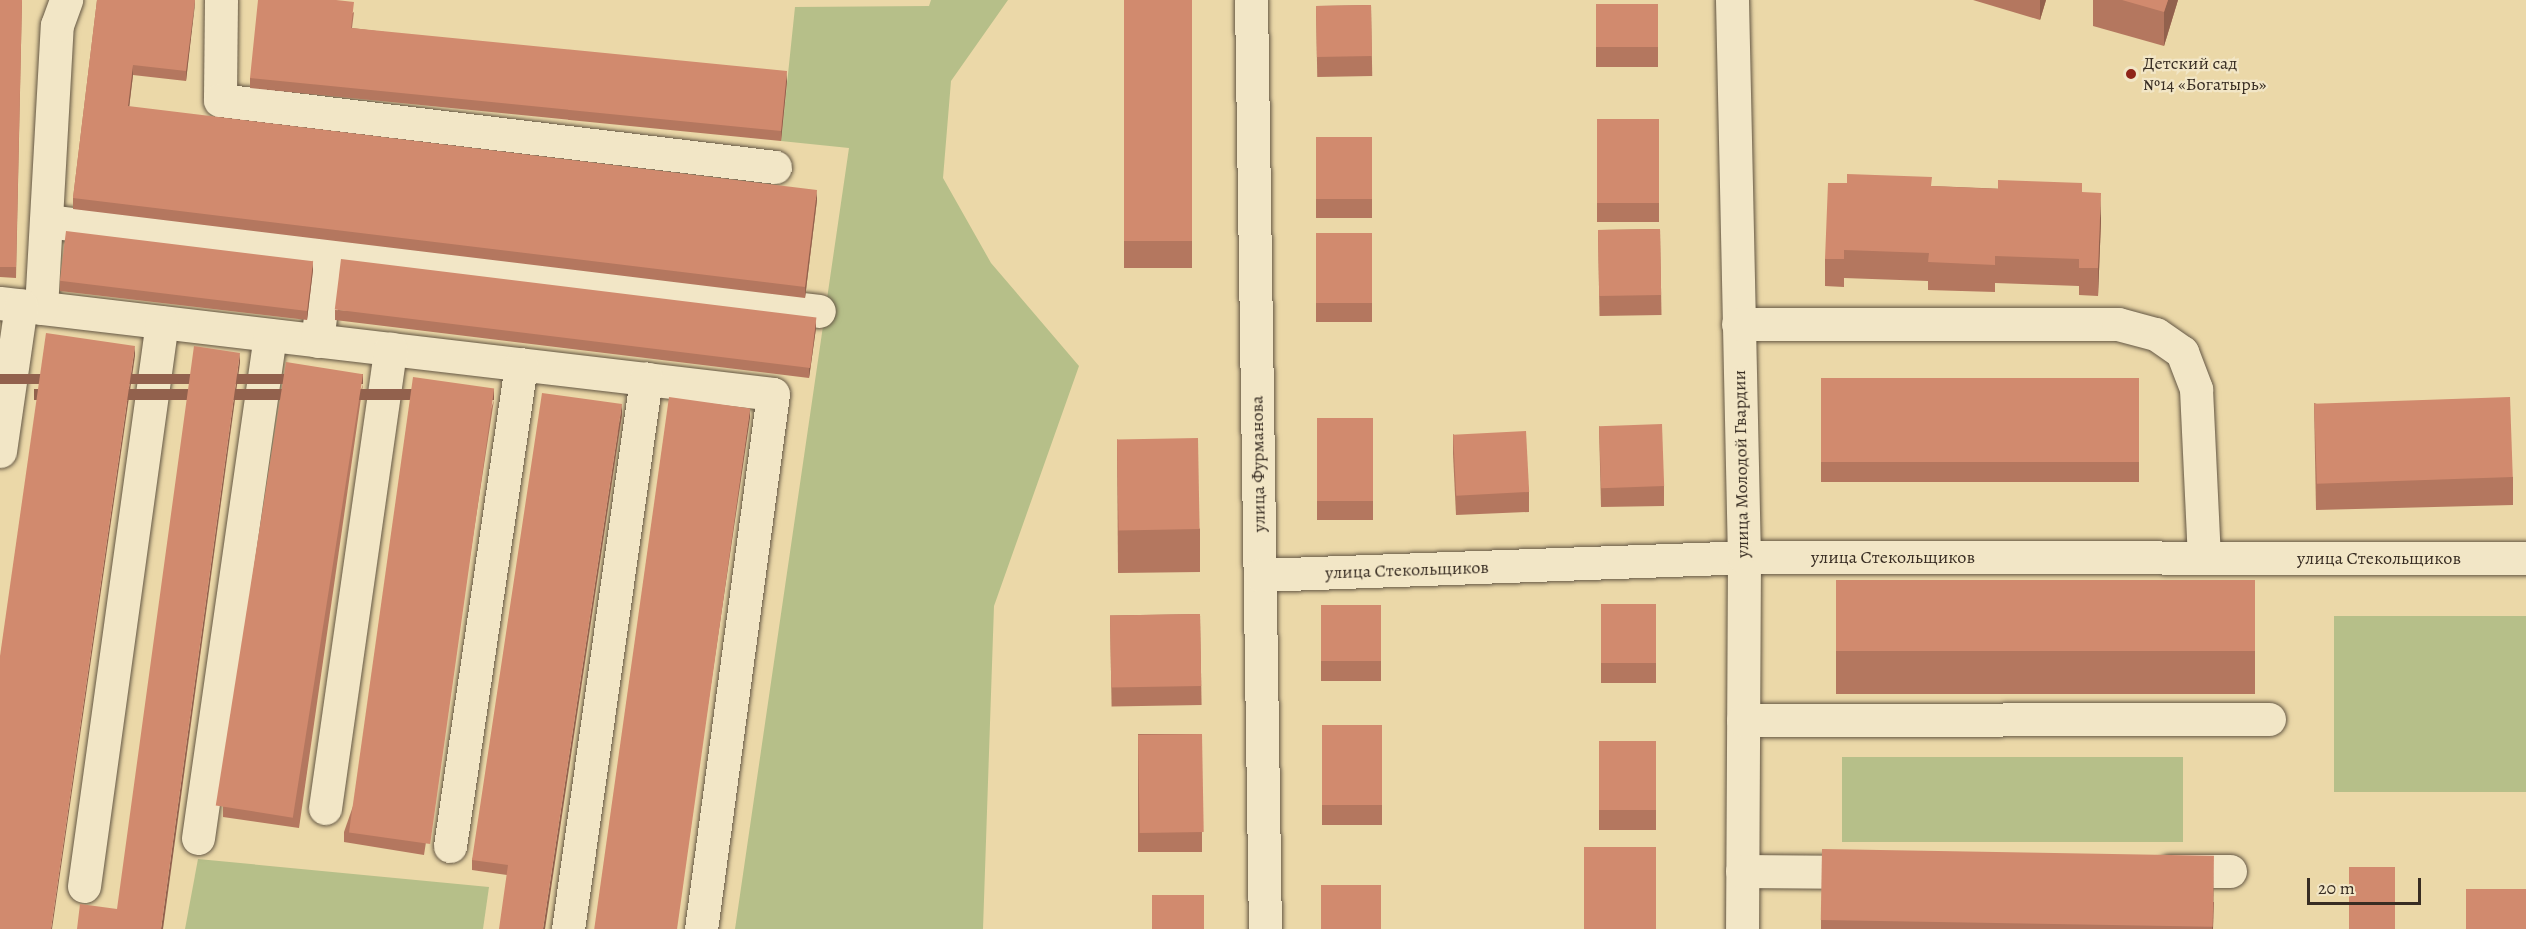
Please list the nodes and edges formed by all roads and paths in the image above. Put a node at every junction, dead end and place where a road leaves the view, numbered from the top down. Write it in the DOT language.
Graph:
graph roads {
  1 [pos="66,0"];
  2 [pos="221,0"];
  3 [pos="1251,0"];
  4 [pos="1732,0"];
  5 [pos="775,167"];
  6 [pos="46,221"];
  7 [pos="328,254"];
  8 [pos="21,305"];
  9 [pos="819,311"];
  10 [pos="162,322"];
  11 [pos="1738,324"];
  12 [pos="270,335"];
  13 [pos="317,341"];
  14 [pos="390,349"];
  15 [pos="521,363"];
  16 [pos="646,379"];
  17 [pos="0,451"];
  18 [pos="1744,557"];
  19 [pos="2204,557"];
  20 [pos="2526,558"];
  21 [pos="1260,575"];
  22 [pos="2268,719"];
  23 [pos="1743,720"];
  24 [pos="325,808"];
  25 [pos="198,838"];
  26 [pos="450,846"];
  27 [pos="2135,871"];
  28 [pos="2230,871"];
  29 [pos="1742,872"];
  30 [pos="1898,872"];
  31 [pos="84,886"];
  32 [pos="568,929"];
  33 [pos="701,929"];
  34 [pos="1265,929"];
  35 [pos="1742,929"];
  1 -- 6 [label="street"];
  2 -- 5 [label="street"];
  3 -- 21 [label="street, улица Фурманова"];
  4 -- 11 [label="street, улица Молодой Гвардии"];
  6 -- 7 [label="street"];
  6 -- 8 [label="street"];
  7 -- 9 [label="street"];
  7 -- 13 [label="street"];
  8 -- 10 [label="street"];
  8 -- 17 [label="street"];
  10 -- 12 [label="street"];
  10 -- 31 [label="street"];
  11 -- 18 [label="street, улица Молодой Гвардии"];
  11 -- 19 [label="street"];
  12 -- 13 [label="street"];
  12 -- 25 [label="street"];
  13 -- 14 [label="street"];
  14 -- 15 [label="street"];
  14 -- 24 [label="street"];
  15 -- 16 [label="street"];
  15 -- 26 [label="street"];
  16 -- 32 [label="street"];
  16 -- 33 [label="street"];
  18 -- 19 [label="street, улица Стекольщиков"];
  18 -- 21 [label="street, улица Стекольщиков"];
  18 -- 23 [label="street, улица Молодой Гвардии"];
  19 -- 20 [label="street, улица Стекольщиков"];
  21 -- 34 [label="street, улица Фурманова"];
  22 -- 23 [label="street"];
  23 -- 29 [label="street, улица Молодой Гвардии"];
  27 -- 28 [label="street"];
  29 -- 30 [label="street"];
  29 -- 35 [label="street, улица Молодой Гвардии"];
}
